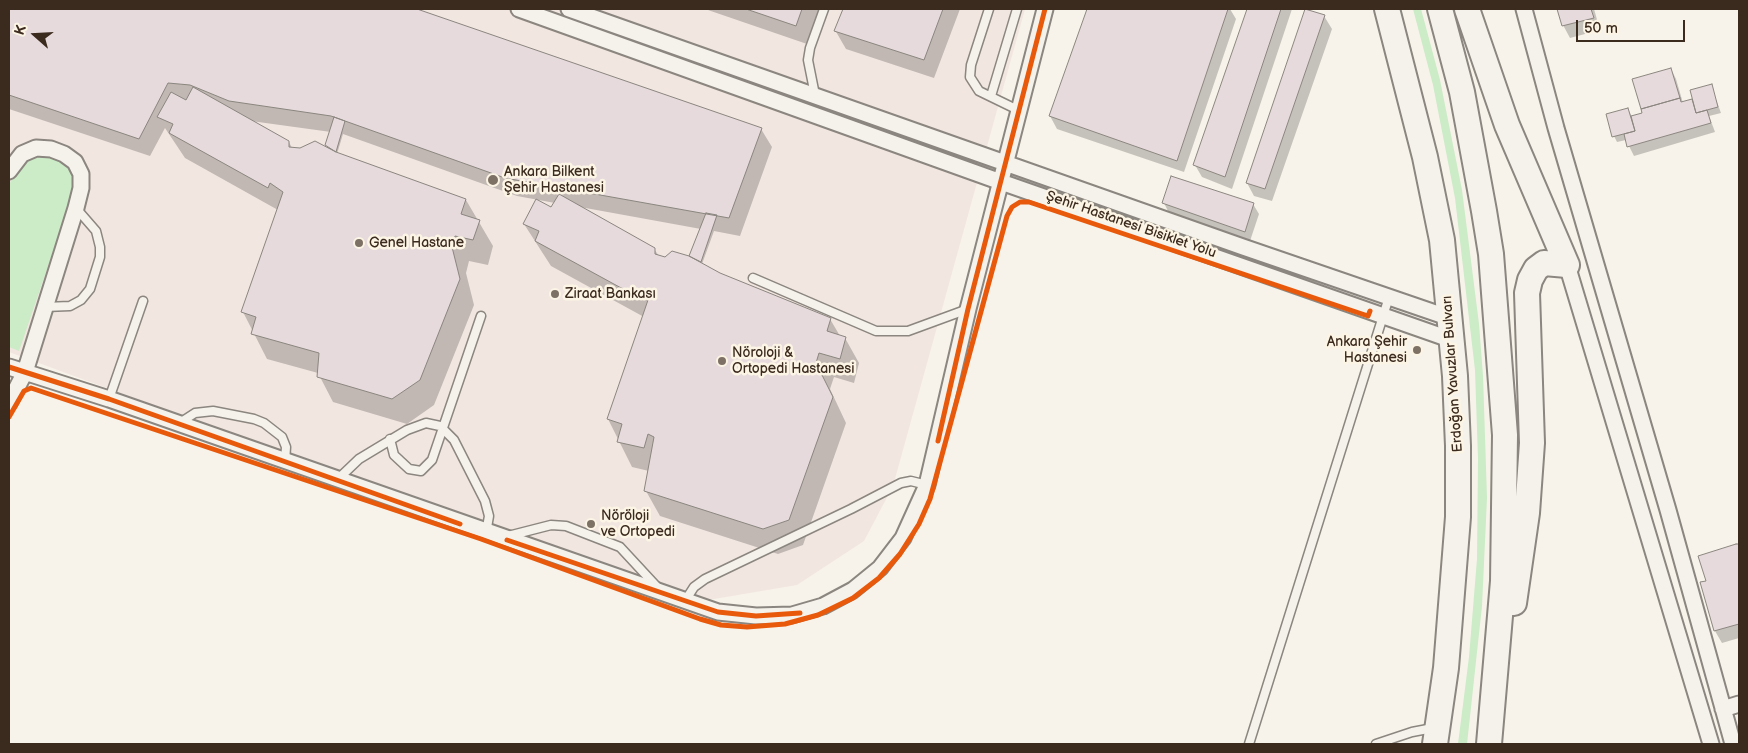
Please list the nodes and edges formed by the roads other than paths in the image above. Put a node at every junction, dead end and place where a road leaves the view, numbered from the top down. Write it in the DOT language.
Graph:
graph roads {
  1 [pos="519,9"];
  2 [pos="569,9"];
  3 [pos="824,9"];
  4 [pos="989,9"];
  5 [pos="1017,9"];
  6 [pos="1045,9"];
  7 [pos="1386,9"];
  8 [pos="1440,9"];
  9 [pos="1467,9"];
  10 [pos="1524,9"];
  11 [pos="815,95"];
  12 [pos="991,96"];
  13 [pos="1018,110"];
  14 [pos="1006,164"];
  15 [pos="9,171"];
  16 [pos="1001,182"];
  17 [pos="76,208"];
  18 [pos="1567,265"];
  19 [pos="753,278"];
  20 [pos="1389,297"];
  21 [pos="143,301"];
  22 [pos="45,307"];
  23 [pos="968,309"];
  24 [pos="481,316"];
  25 [pos="1383,316"];
  26 [pos="1451,329"];
  27 [pos="9,367"];
  28 [pos="25,372"];
  29 [pos="109,399"];
  30 [pos="9,403"];
  31 [pos="178,424"];
  32 [pos="444,427"];
  33 [pos="390,440"];
  34 [pos="285,462"];
  35 [pos="336,480"];
  36 [pos="927,485"];
  37 [pos="486,533"];
  38 [pos="502,538"];
  39 [pos="662,593"];
  40 [pos="685,601"];
  41 [pos="1739,704"];
  42 [pos="1723,709"];
  43 [pos="1436,736"];
  44 [pos="1249,744"];
  45 [pos="1376,744"];
  46 [pos="1489,744"];
  47 [pos="1711,744"];
  48 [pos="1733,744"];
  1 -- 16 [label="street"];
  2 -- 11 [label="street"];
  3 -- 11 [label="lane"];
  4 -- 12 [label="lane"];
  5 -- 12 [label="lane"];
  6 -- 13 [label="street"];
  7 -- 26 [label="main road, Erdoğan Yavuzlar Bulvarı"];
  8 -- 46 [label="main road"];
  9 -- 18 [label="main road"];
  10 -- 42 [label="street"];
  11 -- 14 [label="street"];
  12 -- 13 [label="lane"];
  13 -- 14 [label="street"];
  14 -- 16 [label="street"];
  14 -- 20 [label="street"];
  15 -- 17 [label="street"];
  16 -- 23 [label="street"];
  16 -- 25 [label="street"];
  17 -- 22 [label="street"];
  17 -- 22 [label="lane"];
  18 -- 46 [label="main road"];
  18 -- 47 [label="street"];
  19 -- 23 [label="lane"];
  20 -- 25 [label="lane"];
  20 -- 26 [label="street"];
  21 -- 29 [label="lane"];
  22 -- 28 [label="street"];
  23 -- 36 [label="street"];
  24 -- 32 [label="lane"];
  25 -- 26 [label="street"];
  25 -- 44 [label="lane"];
  26 -- 43 [label="main road, Erdoğan Yavuzlar Bulvarı"];
  27 -- 28 [label="street"];
  28 -- 29 [label="street"];
  28 -- 30 [label="street"];
  29 -- 31 [label="street"];
  31 -- 34 [label="street"];
  31 -- 34 [label="lane"];
  32 -- 33 [label="lane"];
  32 -- 33 [label="lane"];
  32 -- 37 [label="lane"];
  33 -- 35 [label="lane"];
  34 -- 35 [label="street"];
  35 -- 37 [label="street"];
  36 -- 40 [label="lane"];
  36 -- 40 [label="street"];
  37 -- 38 [label="street"];
  38 -- 39 [label="street"];
  38 -- 39 [label="lane"];
  39 -- 40 [label="street"];
  41 -- 42 [label="street"];
  42 -- 48 [label="street"];
  43 -- 45 [label="lane"];
}
